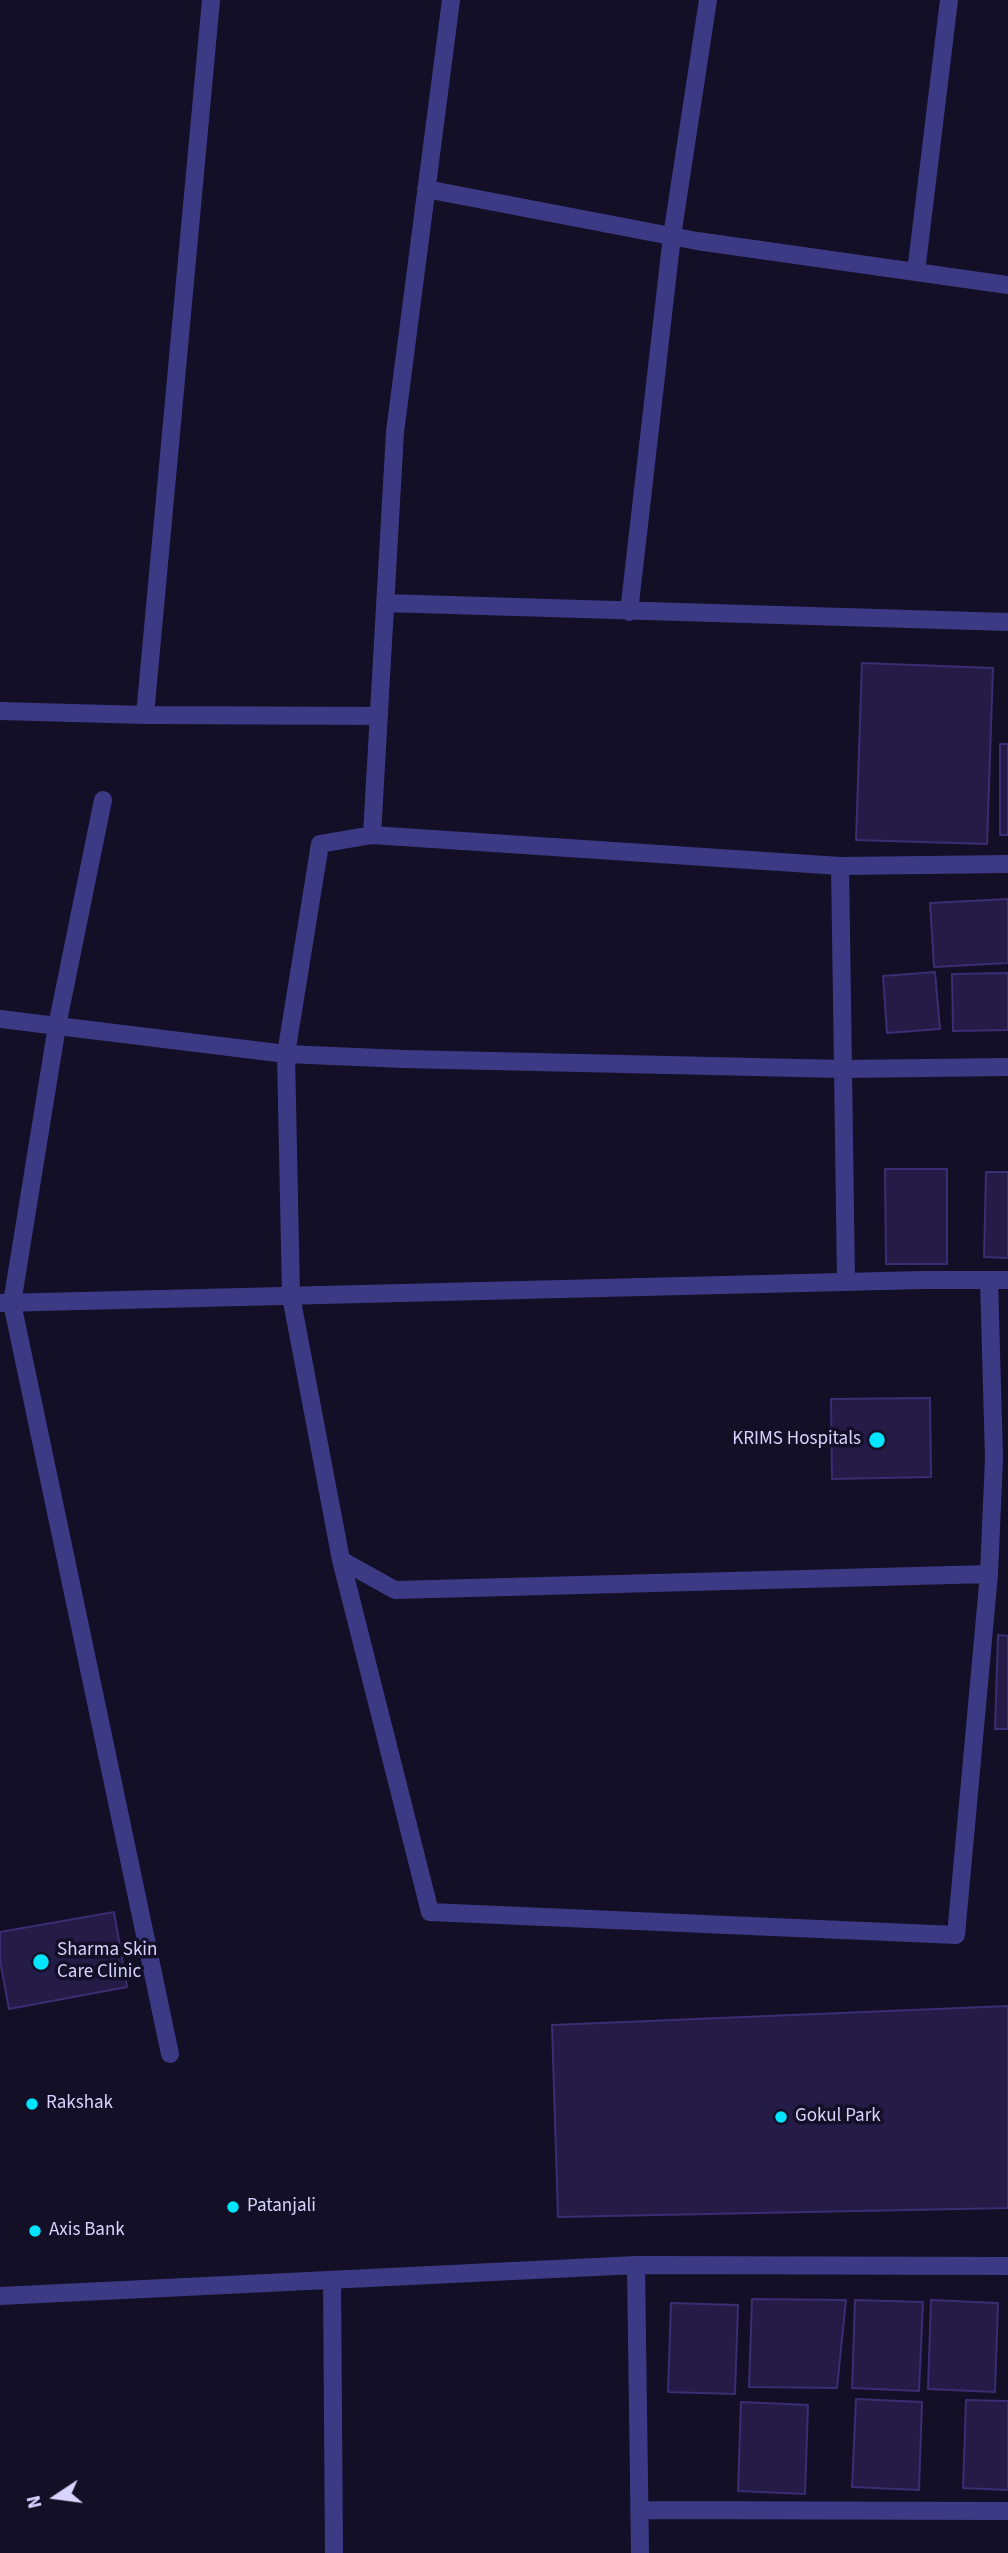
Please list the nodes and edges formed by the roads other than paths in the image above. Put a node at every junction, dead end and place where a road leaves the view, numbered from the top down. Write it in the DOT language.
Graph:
graph roads {
  1 [pos="211,0"];
  2 [pos="451,0"];
  3 [pos="708,0"];
  4 [pos="949,0"];
  5 [pos="426,189"];
  6 [pos="672,236"];
  7 [pos="916,272"];
  8 [pos="1008,285"];
  9 [pos="385,603"];
  10 [pos="629,612"];
  11 [pos="1008,622"];
  12 [pos="0,711"];
  13 [pos="145,715"];
  14 [pos="379,716"];
  15 [pos="103,800"];
  16 [pos="372,835"];
  17 [pos="1008,864"];
  18 [pos="840,866"];
  19 [pos="0,1019"];
  20 [pos="57,1026"];
  21 [pos="285,1054"];
  22 [pos="1008,1067"];
  23 [pos="843,1069"];
  24 [pos="989,1280"];
  25 [pos="1008,1280"];
  26 [pos="846,1282"];
  27 [pos="291,1296"];
  28 [pos="6,1303"];
  29 [pos="341,1560"];
  30 [pos="989,1574"];
  31 [pos="170,2054"];
  32 [pos="636,2265"];
  33 [pos="1008,2266"];
  34 [pos="332,2280"];
  35 [pos="0,2296"];
  36 [pos="639,2510"];
  37 [pos="1008,2511"];
  38 [pos="334,2553"];
  39 [pos="640,2553"];
  1 -- 13 [label="street"];
  2 -- 5 [label="street"];
  3 -- 6 [label="street"];
  4 -- 7 [label="street"];
  5 -- 6 [label="street"];
  5 -- 9 [label="street"];
  6 -- 7 [label="street"];
  6 -- 10 [label="street"];
  7 -- 8 [label="street"];
  9 -- 10 [label="street"];
  9 -- 14 [label="street"];
  10 -- 11 [label="street"];
  12 -- 13 [label="street"];
  13 -- 14 [label="street"];
  14 -- 16 [label="street"];
  15 -- 20 [label="street"];
  16 -- 18 [label="street"];
  16 -- 21 [label="street"];
  17 -- 18 [label="street"];
  18 -- 23 [label="street"];
  19 -- 20 [label="street"];
  20 -- 21 [label="street"];
  20 -- 28 [label="street"];
  21 -- 23 [label="street"];
  21 -- 27 [label="street"];
  22 -- 23 [label="street"];
  23 -- 26 [label="street"];
  24 -- 25 [label="street"];
  24 -- 26 [label="street"];
  24 -- 30 [label="street"];
  26 -- 27 [label="street"];
  27 -- 28 [label="street"];
  27 -- 29 [label="street"];
  28 -- 31 [label="street"];
  29 -- 30 [label="street"];
  29 -- 30 [label="street"];
  32 -- 33 [label="street"];
  32 -- 34 [label="street"];
  32 -- 36 [label="street"];
  34 -- 35 [label="street"];
  34 -- 38 [label="street"];
  36 -- 37 [label="street"];
  36 -- 39 [label="street"];
}
